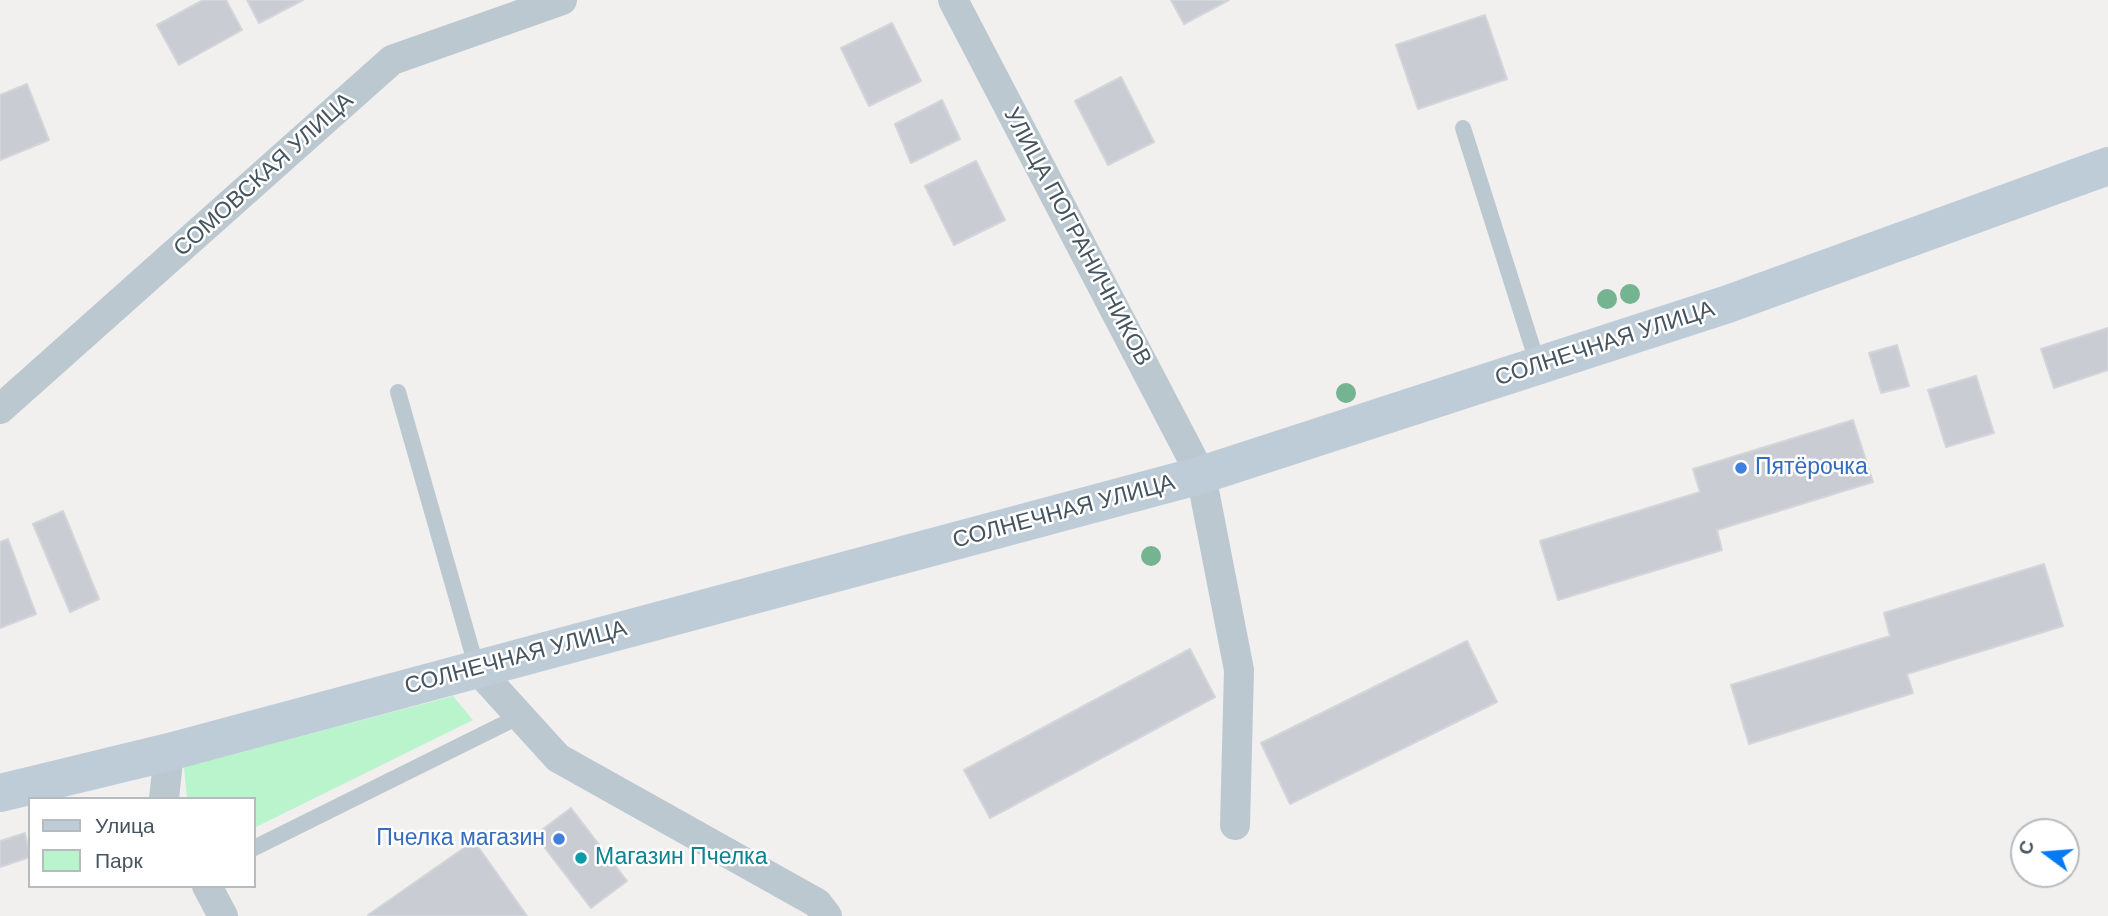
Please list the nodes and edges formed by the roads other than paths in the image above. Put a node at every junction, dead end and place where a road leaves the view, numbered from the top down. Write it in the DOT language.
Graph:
graph roads {
  1 [pos="562,0"];
  2 [pos="953,0"];
  3 [pos="1462,128"];
  4 [pos="2108,166"];
  5 [pos="1538,365"];
  6 [pos="398,392"];
  7 [pos="0,409"];
  8 [pos="1201,475"];
  9 [pos="477,669"];
  10 [pos="520,716"];
  11 [pos="169,752"];
  12 [pos="0,793"];
  13 [pos="164,797"];
  14 [pos="1235,825"];
  15 [pos="256,847"];
  16 [pos="208,888"];
  17 [pos="223,916"];
  18 [pos="827,916"];
  1 -- 7 [label="street, СОМОВСКАЯ УЛИЦА"];
  2 -- 8 [label="street, УЛИЦА ПОГРАНИЧНИКОВ"];
  3 -- 5 [label="lane"];
  4 -- 5 [label="street, СОЛНЕЧНАЯ УЛИЦА"];
  5 -- 8 [label="street, СОЛНЕЧНАЯ УЛИЦА"];
  6 -- 9 [label="lane"];
  8 -- 9 [label="street, СОЛНЕЧНАЯ УЛИЦА"];
  8 -- 14 [label="street, УЛИЦА ПОГРАНИЧНИКОВ"];
  9 -- 10 [label="street"];
  9 -- 11 [label="street, СОЛНЕЧНАЯ УЛИЦА"];
  10 -- 15 [label="lane"];
  10 -- 18 [label="street"];
  11 -- 12 [label="street, СОЛНЕЧНАЯ УЛИЦА"];
  11 -- 13 [label="street"];
  16 -- 17 [label="street"];
}
